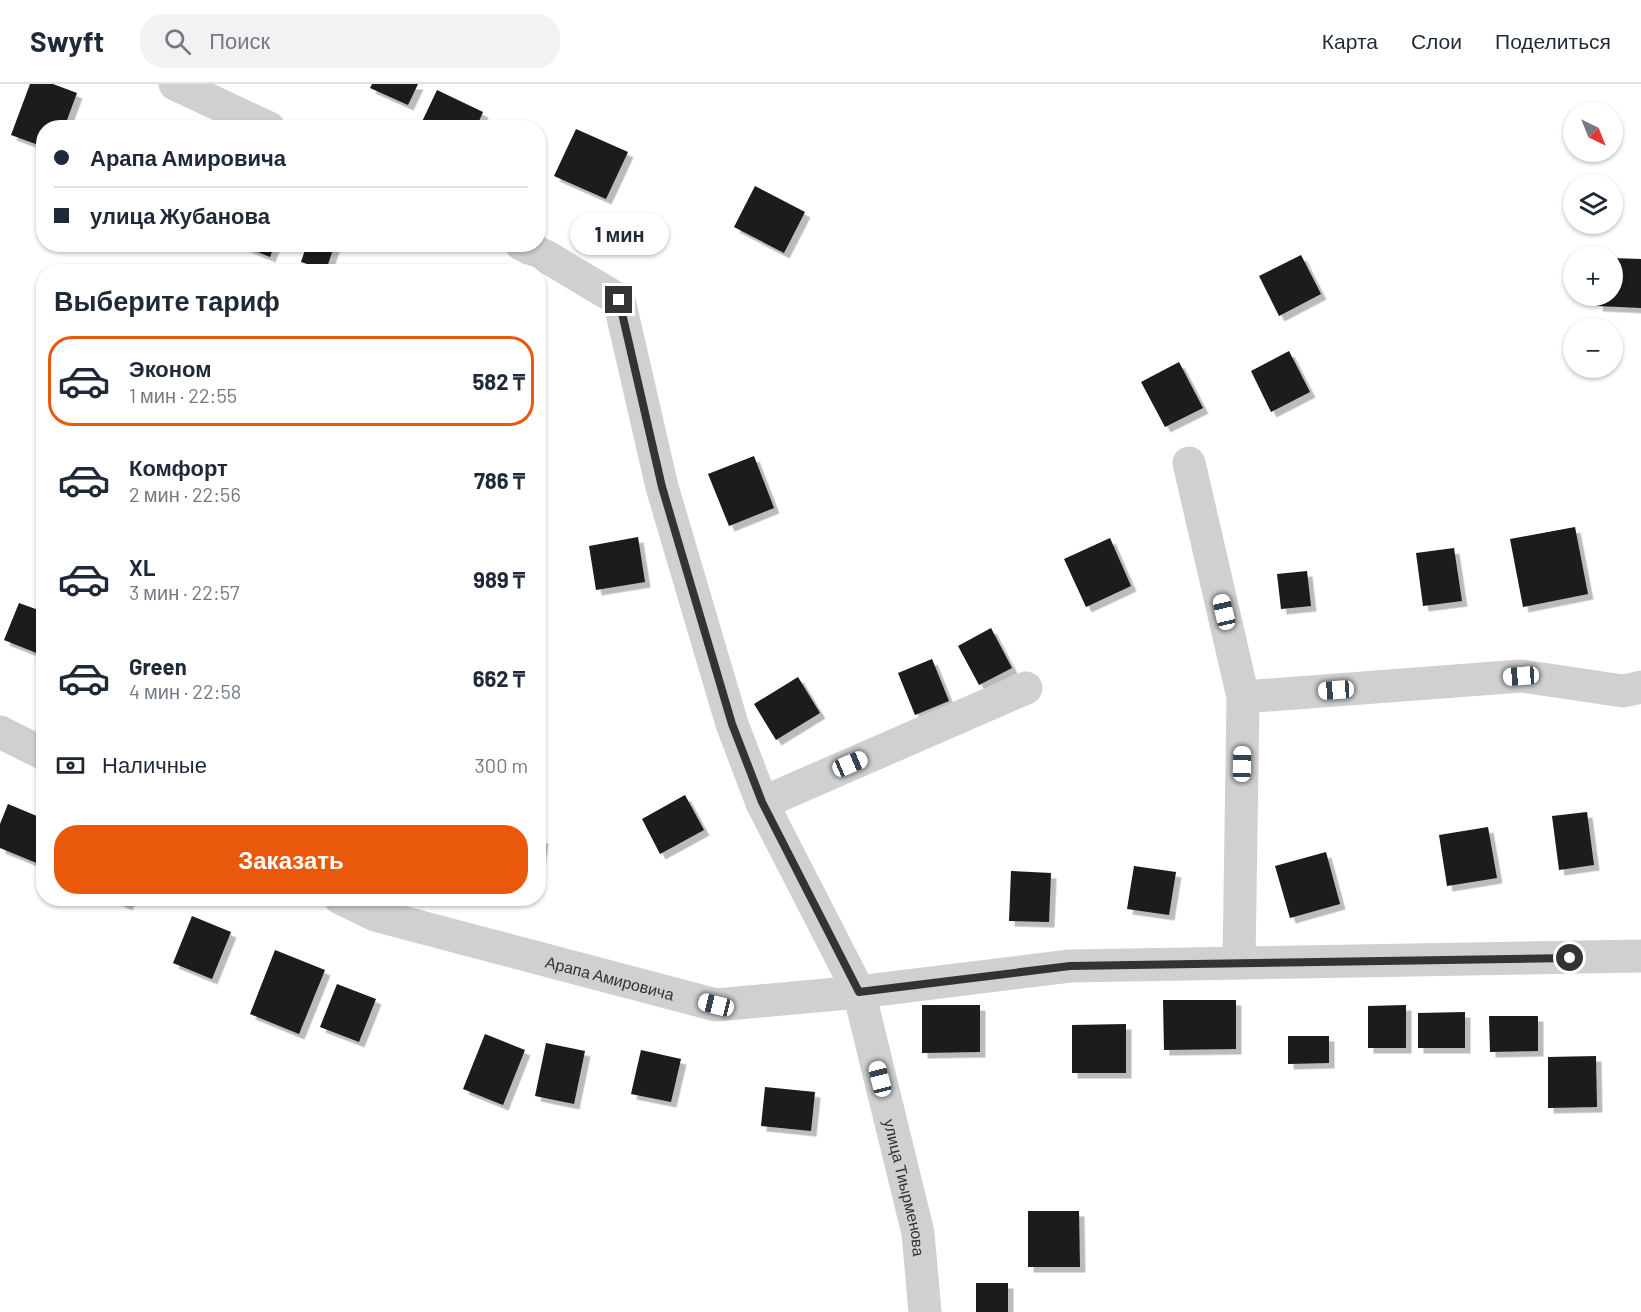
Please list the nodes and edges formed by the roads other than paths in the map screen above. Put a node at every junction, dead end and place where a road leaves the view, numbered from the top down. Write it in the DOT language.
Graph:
graph roads {
  1 [pos="175,84"];
  2 [pos="252,120"];
  3 [pos="538,252"];
  4 [pos="1189,463"];
  5 [pos="1641,687"];
  6 [pos="1026,688"];
  7 [pos="1243,697"];
  8 [pos="0,732"];
  9 [pos="36,750"];
  10 [pos="762,802"];
  11 [pos="356,906"];
  12 [pos="1641,956"];
  13 [pos="1239,963"];
  14 [pos="859,992"];
  15 [pos="925,1312"];
  1 -- 2 [label="street"];
  3 -- 10 [label="street, улица Тиырменова"];
  4 -- 7 [label="street"];
  5 -- 7 [label="street"];
  6 -- 10 [label="street"];
  7 -- 13 [label="street"];
  8 -- 9 [label="street"];
  10 -- 14 [label="street, улица Тиырменова"];
  11 -- 14 [label="street, Арапа Амировича"];
  12 -- 13 [label="street, Арапа Амировича"];
  13 -- 14 [label="street, Арапа Амировича"];
  14 -- 15 [label="street, улица Тиырменова"];
}
